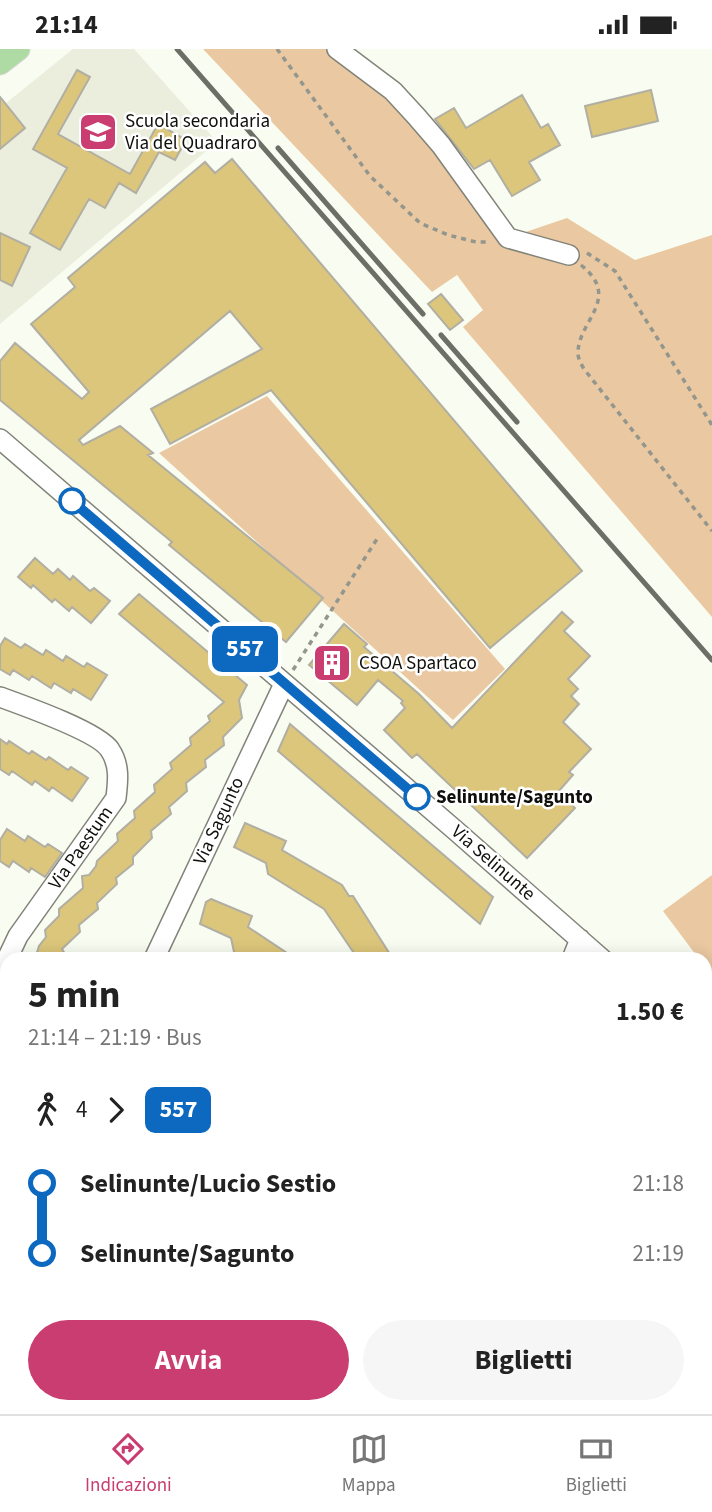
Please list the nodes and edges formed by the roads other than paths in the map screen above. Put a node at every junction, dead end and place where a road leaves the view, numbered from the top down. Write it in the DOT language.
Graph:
graph roads {
  1 [pos="18,49"];
  2 [pos="337,49"];
  3 [pos="0,63"];
  4 [pos="569,255"];
  5 [pos="0,439"];
  6 [pos="284,684"];
  7 [pos="0,697"];
  8 [pos="580,939"];
  9 [pos="11,952"];
  10 [pos="157,952"];
  11 [pos="575,952"];
  12 [pos="594,952"];
  1 -- 3 [label="main road"];
  2 -- 4 [label="street"];
  5 -- 6 [label="street, Via Selinunte"];
  6 -- 8 [label="street, Via Selinunte"];
  6 -- 10 [label="street, Via Sagunto"];
  7 -- 9 [label="street, Via Paestum"];
  8 -- 11 [label="street"];
  8 -- 12 [label="street, Via Selinunte"];
}
